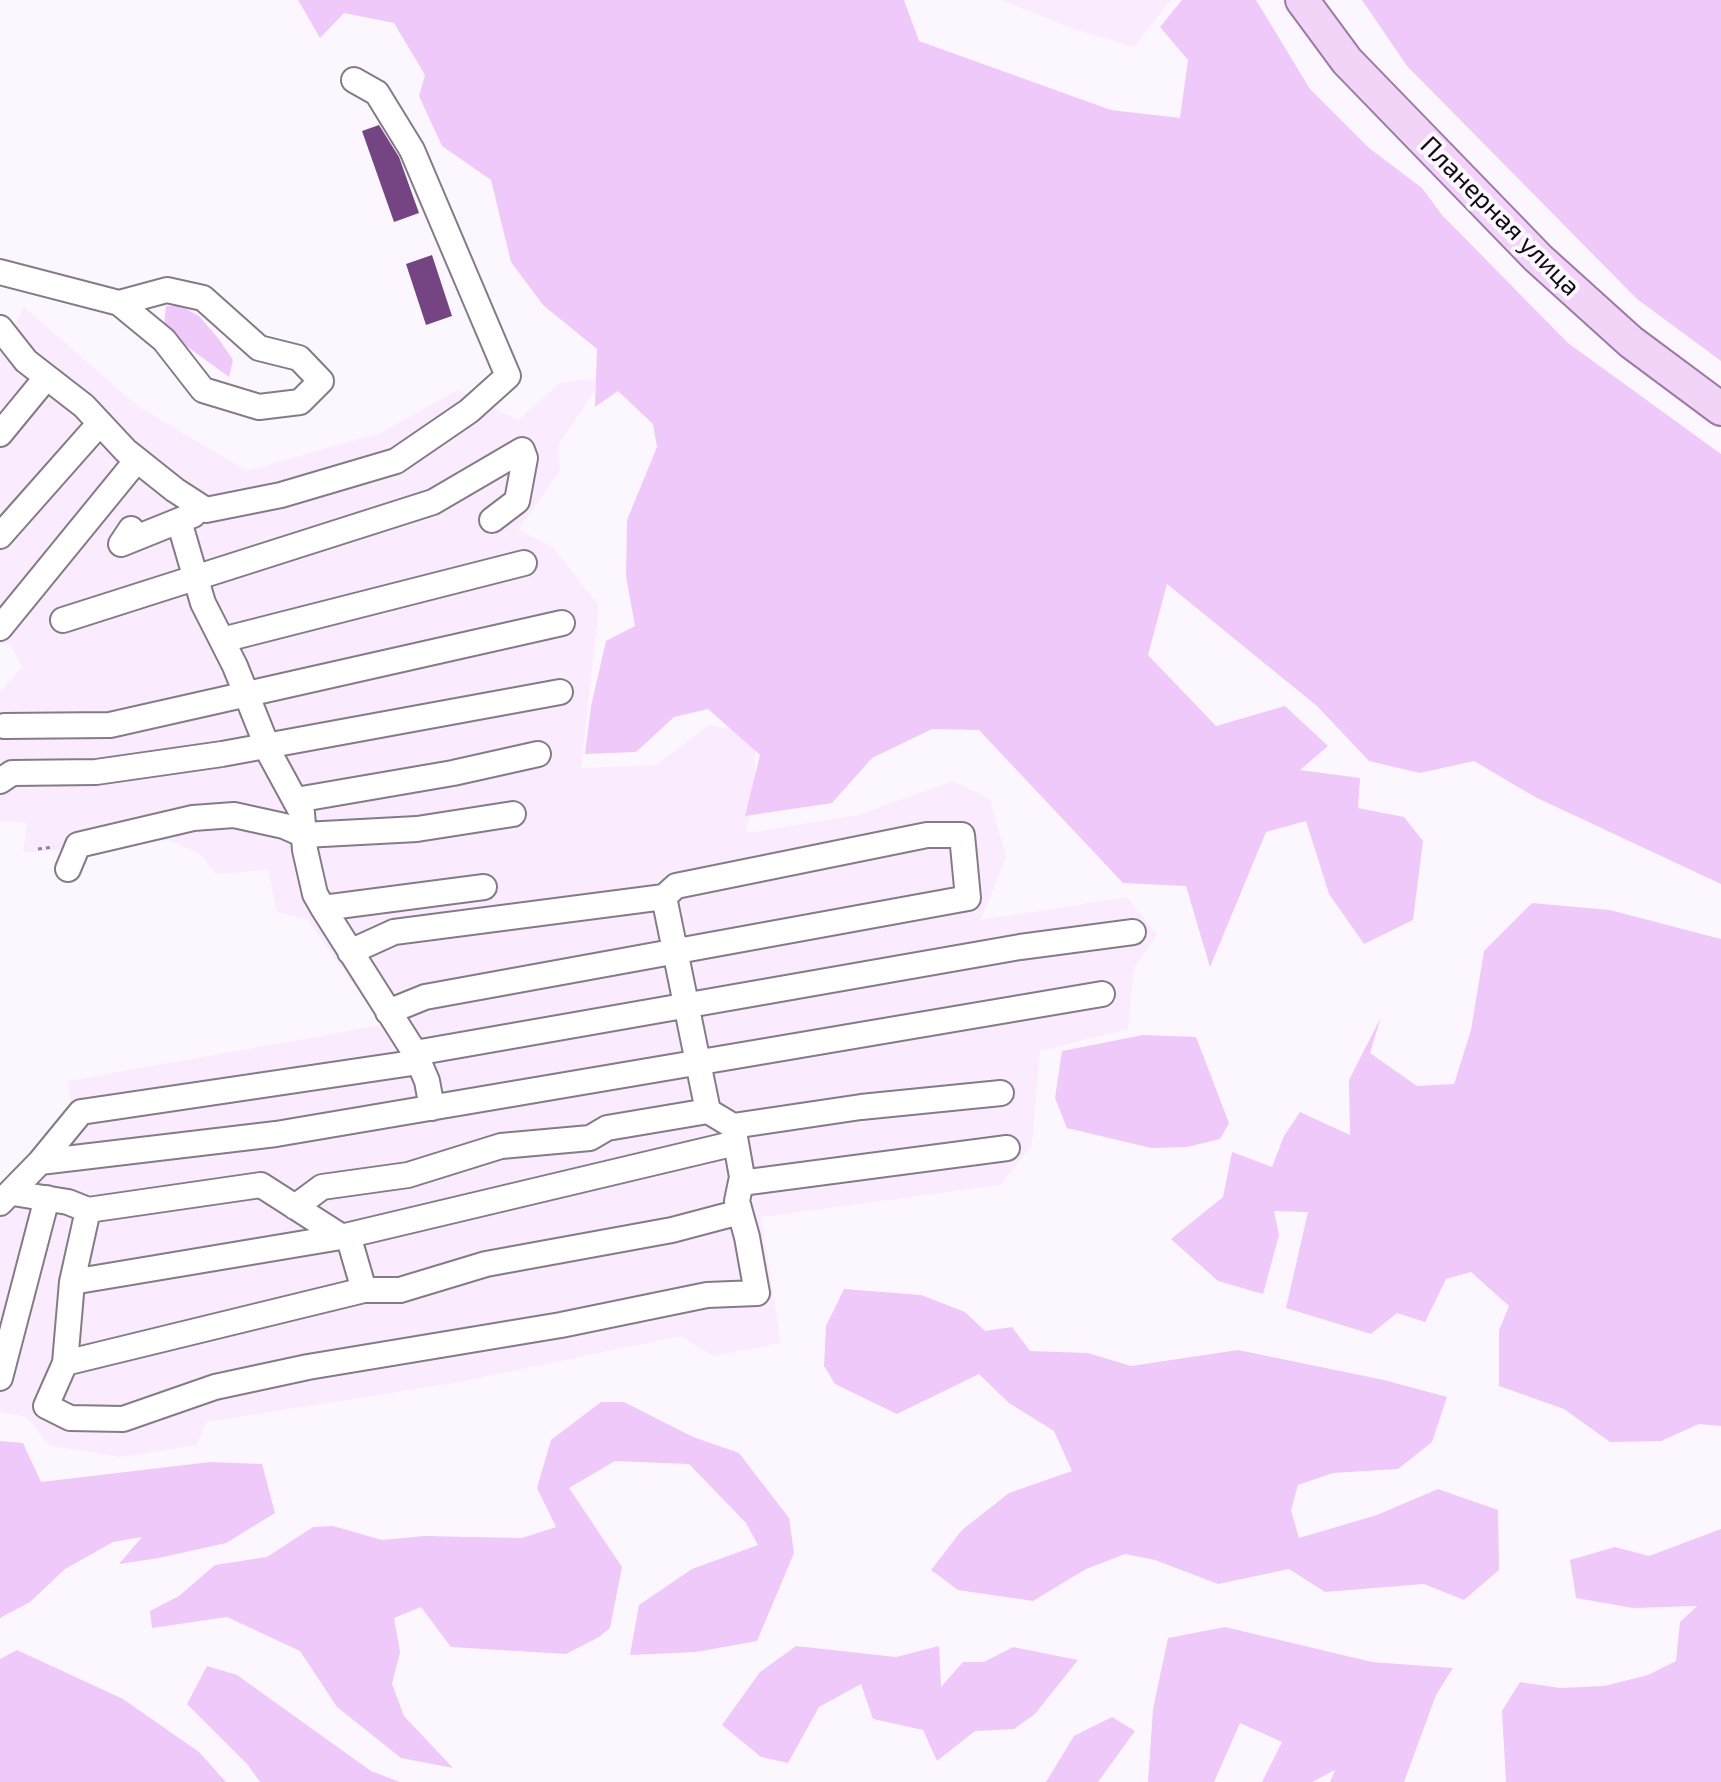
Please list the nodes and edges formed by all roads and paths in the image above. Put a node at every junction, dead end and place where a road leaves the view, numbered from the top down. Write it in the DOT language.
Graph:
graph roads {
  1 [pos="1302,0"];
  2 [pos="354,80"];
  3 [pos="0,272"];
  4 [pos="119,303"];
  5 [pos="0,328"];
  6 [pos="46,378"];
  7 [pos="1721,409"];
  8 [pos="100,423"];
  9 [pos="0,434"];
  10 [pos="137,460"];
  11 [pos="206,510"];
  12 [pos="492,520"];
  13 [pos="179,521"];
  14 [pos="131,529"];
  15 [pos="0,536"];
  16 [pos="524,563"];
  17 [pos="195,577"];
  18 [pos="63,620"];
  19 [pos="562,623"];
  20 [pos="0,628"];
  21 [pos="222,640"];
  22 [pos="560,692"];
  23 [pos="246,694"];
  24 [pos="4,726"];
  25 [pos="267,746"];
  26 [pos="538,754"];
  27 [pos="0,781"];
  28 [pos="296,800"];
  29 [pos="513,814"];
  30 [pos="304,835"];
  31 [pos="68,869"];
  32 [pos="484,887"];
  33 [pos="664,897"];
  34 [pos="323,908"];
  35 [pos="1133,932"];
  36 [pos="350,952"];
  37 [pos="674,953"];
  38 [pos="1102,994"];
  39 [pos="684,1006"];
  40 [pos="388,1012"];
  41 [pos="417,1058"];
  42 [pos="697,1063"];
  43 [pos="1001,1093"];
  44 [pos="432,1108"];
  45 [pos="708,1111"];
  46 [pos="735,1135"];
  47 [pos="1007,1148"];
  48 [pos="40,1162"];
  49 [pos="741,1183"];
  50 [pos="6,1198"];
  51 [pos="47,1198"];
  52 [pos="295,1207"];
  53 [pos="88,1210"];
  54 [pos="740,1212"];
  55 [pos="341,1237"];
  56 [pos="72,1282"];
  57 [pos="364,1290"];
  58 [pos="65,1363"];
  59 [pos="0,1378"];
  1 -- 7 [label="main road, Планерная улица"];
  2 -- 11 [label="lane"];
  3 -- 4 [label="lane"];
  4 -- 4 [label="lane"];
  5 -- 6 [label="lane"];
  6 -- 8 [label="lane"];
  6 -- 9 [label="lane"];
  8 -- 10 [label="lane"];
  8 -- 15 [label="lane"];
  10 -- 11 [label="lane"];
  10 -- 20 [label="lane"];
  11 -- 13 [label="lane"];
  12 -- 17 [label="lane"];
  13 -- 14 [label="lane"];
  13 -- 17 [label="lane"];
  16 -- 21 [label="lane"];
  17 -- 18 [label="lane"];
  17 -- 21 [label="lane"];
  19 -- 23 [label="lane"];
  21 -- 23 [label="lane"];
  22 -- 25 [label="lane"];
  23 -- 24 [label="lane"];
  23 -- 25 [label="lane"];
  25 -- 27 [label="lane"];
  25 -- 28 [label="lane"];
  26 -- 28 [label="lane"];
  28 -- 30 [label="lane"];
  29 -- 30 [label="lane"];
  30 -- 31 [label="lane"];
  30 -- 34 [label="lane"];
  32 -- 34 [label="lane"];
  33 -- 36 [label="lane"];
  33 -- 37 [label="lane"];
  33 -- 37 [label="lane"];
  34 -- 36 [label="lane"];
  35 -- 39 [label="lane"];
  36 -- 40 [label="lane"];
  37 -- 39 [label="lane"];
  37 -- 40 [label="lane"];
  38 -- 42 [label="lane"];
  39 -- 41 [label="lane"];
  39 -- 42 [label="lane"];
  40 -- 41 [label="lane"];
  41 -- 44 [label="lane"];
  41 -- 48 [label="lane"];
  42 -- 44 [label="lane"];
  42 -- 45 [label="lane"];
  43 -- 46 [label="lane"];
  44 -- 48 [label="lane"];
  45 -- 46 [label="lane"];
  45 -- 52 [label="lane"];
  46 -- 49 [label="lane"];
  46 -- 55 [label="lane"];
  47 -- 49 [label="lane"];
  48 -- 50 [label="lane"];
  49 -- 54 [label="lane"];
  50 -- 51 [label="lane"];
  51 -- 53 [label="lane"];
  51 -- 59 [label="lane"];
  52 -- 53 [label="lane"];
  52 -- 55 [label="lane"];
  53 -- 56 [label="lane"];
  54 -- 57 [label="lane"];
  54 -- 58 [label="lane"];
  55 -- 56 [label="lane"];
  55 -- 57 [label="lane"];
  56 -- 58 [label="lane"];
  57 -- 58 [label="lane"];
}
